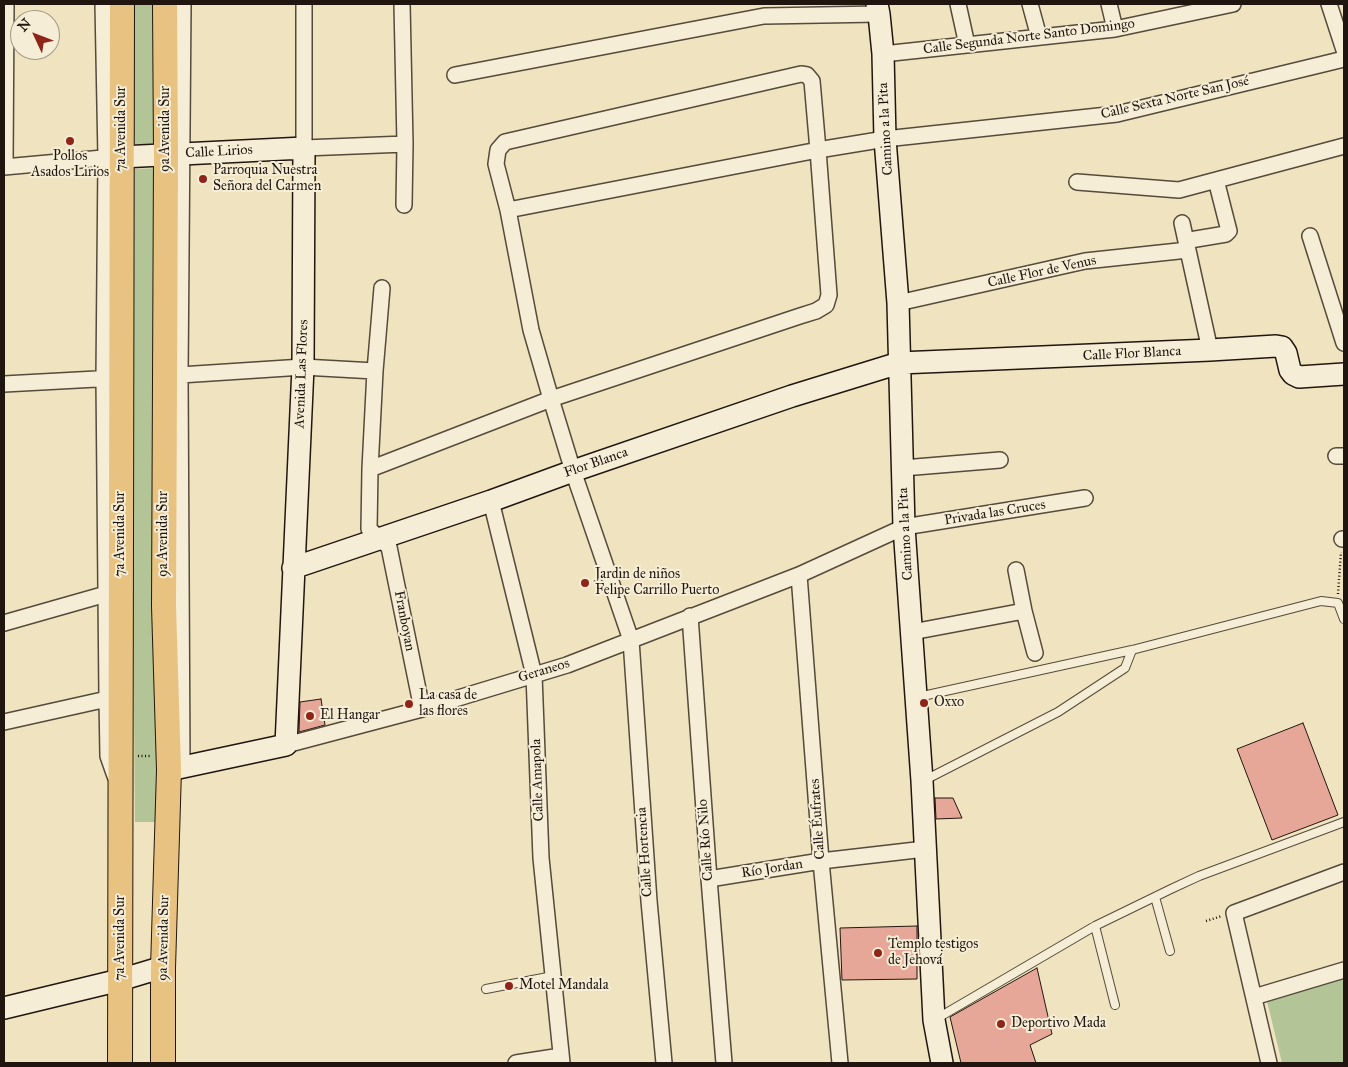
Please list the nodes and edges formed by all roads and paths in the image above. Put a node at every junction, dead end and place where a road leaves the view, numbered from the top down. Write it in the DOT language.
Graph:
graph roads {
  1 [pos="6,4"];
  2 [pos="103,4"];
  3 [pos="122,4"];
  4 [pos="165,4"];
  5 [pos="183,4"];
  6 [pos="304,4"];
  7 [pos="402,4"];
  8 [pos="958,4"];
  9 [pos="1030,4"];
  10 [pos="1109,4"];
  11 [pos="1233,4"];
  12 [pos="1329,4"];
  13 [pos="878,9"];
  14 [pos="1115,29"];
  15 [pos="1039,37"];
  16 [pos="967,45"];
  17 [pos="1344,50"];
  18 [pos="883,54"];
  19 [pos="1344,59"];
  20 [pos="455,75"];
  21 [pos="885,138"];
  22 [pos="405,144"];
  23 [pos="1344,146"];
  24 [pos="304,148"];
  25 [pos="818,150"];
  26 [pos="174,154"];
  27 [pos="114,157"];
  28 [pos="4,167"];
  29 [pos="1216,180"];
  30 [pos="1077,182"];
  31 [pos="404,205"];
  32 [pos="508,210"];
  33 [pos="1182,223"];
  34 [pos="1310,236"];
  35 [pos="1188,246"];
  36 [pos="165,288"];
  37 [pos="382,288"];
  38 [pos="898,303"];
  39 [pos="180,311"];
  40 [pos="1344,343"];
  41 [pos="1210,350"];
  42 [pos="900,363"];
  43 [pos="303,367"];
  44 [pos="375,371"];
  45 [pos="1344,374"];
  46 [pos="180,375"];
  47 [pos="113,378"];
  48 [pos="4,384"];
  49 [pos="551,399"];
  50 [pos="1000,460"];
  51 [pos="903,468"];
  52 [pos="370,469"];
  53 [pos="573,471"];
  54 [pos="1085,498"];
  55 [pos="491,501"];
  56 [pos="904,527"];
  57 [pos="379,538"];
  58 [pos="1343,539"];
  59 [pos="293,568"];
  60 [pos="1016,570"];
  61 [pos="799,575"];
  62 [pos="106,594"];
  63 [pos="1338,603"];
  64 [pos="1024,611"];
  65 [pos="690,616"];
  66 [pos="1344,619"];
  67 [pos="4,623"];
  68 [pos="912,632"];
  69 [pos="631,640"];
  70 [pos="1132,650"];
  71 [pos="1035,653"];
  72 [pos="534,675"];
  73 [pos="916,698"];
  74 [pos="107,699"];
  75 [pos="422,709"];
  76 [pos="4,722"];
  77 [pos="286,745"];
  78 [pos="121,756"];
  79 [pos="173,764"];
  80 [pos="922,782"];
  81 [pos="122,796"];
  82 [pos="1344,822"];
  83 [pos="925,849"];
  84 [pos="821,861"];
  85 [pos="1344,872"];
  86 [pos="709,879"];
  87 [pos="1155,897"];
  88 [pos="1095,926"];
  89 [pos="1170,951"];
  90 [pos="163,967"];
  91 [pos="1344,970"];
  92 [pos="553,976"];
  93 [pos="120,980"];
  94 [pos="486,989"];
  95 [pos="1254,997"];
  96 [pos="1116,1006"];
  97 [pos="4,1008"];
  98 [pos="934,1020"];
  99 [pos="562,1060"];
  100 [pos="120,1063"];
  101 [pos="163,1063"];
  102 [pos="516,1063"];
  103 [pos="664,1063"];
  104 [pos="724,1063"];
  105 [pos="840,1063"];
  106 [pos="942,1063"];
  107 [pos="1270,1063"];
  1 -- 28 [label="street"];
  2 -- 27 [label="street"];
  3 -- 27 [label="main road, 7a Avenida Sur"];
  4 -- 26 [label="main road, 9a Avenida Sur"];
  5 -- 26 [label="street"];
  6 -- 24 [label="street, Avenida Las Flores"];
  7 -- 22 [label="street"];
  8 -- 16 [label="street"];
  9 -- 15 [label="street"];
  10 -- 14 [label="street"];
  11 -- 14 [label="street, Calle Segunda Norte Santo Domingo"];
  12 -- 17 [label="street"];
  13 -- 18 [label="street, Camino a la Pita"];
  13 -- 20 [label="street"];
  14 -- 15 [label="street, Calle Segunda Norte Santo Domingo"];
  15 -- 16 [label="street, Calle Segunda Norte Santo Domingo"];
  16 -- 18 [label="street, Calle Segunda Norte Santo Domingo"];
  18 -- 21 [label="street, Camino a la Pita"];
  19 -- 21 [label="street, Calle Sexta Norte San José"];
  21 -- 25 [label="street, Calle Sexta Norte San José"];
  21 -- 38 [label="street, Camino a la Pita"];
  22 -- 24 [label="street, Calle Lirios"];
  22 -- 31 [label="street"];
  23 -- 29 [label="street"];
  24 -- 26 [label="street, Calle Lirios"];
  24 -- 43 [label="street, Avenida Las Flores"];
  25 -- 32 [label="street, Calle Sexta Norte San José"];
  25 -- 32 [label="street, Calle Hortencia"];
  25 -- 49 [label="street"];
  26 -- 27 [label="street, Calle Lirios"];
  26 -- 36 [label="main road, 9a Avenida Sur"];
  26 -- 39 [label="street"];
  27 -- 28 [label="street, Calle Lirios"];
  27 -- 47 [label="main road, 7a Avenida Sur"];
  29 -- 30 [label="street"];
  29 -- 35 [label="street, Calle Flor de Venus"];
  32 -- 49 [label="street, Calle Hortencia"];
  33 -- 35 [label="street"];
  34 -- 40 [label="street"];
  35 -- 38 [label="street, Calle Flor de Venus"];
  35 -- 41 [label="street"];
  36 -- 39 [label="main road"];
  36 -- 79 [label="main road, 9a Avenida Sur"];
  37 -- 44 [label="street, Franboyan"];
  38 -- 42 [label="street, Camino a la Pita"];
  39 -- 46 [label="street"];
  41 -- 42 [label="street, Calle Flor Blanca"];
  41 -- 45 [label="street, Calle Flor Blanca"];
  42 -- 51 [label="street, Camino a la Pita"];
  42 -- 53 [label="street, Flor Blanca"];
  43 -- 44 [label="street"];
  43 -- 46 [label="street"];
  43 -- 59 [label="street, Avenida Las Flores"];
  44 -- 52 [label="street, Franboyan"];
  46 -- 79 [label="street"];
  47 -- 48 [label="street"];
  47 -- 62 [label="street"];
  47 -- 78 [label="main road, 7a Avenida Sur"];
  49 -- 52 [label="street"];
  49 -- 53 [label="street, Calle Hortencia"];
  50 -- 51 [label="street"];
  51 -- 56 [label="street, Camino a la Pita"];
  52 -- 57 [label="street, Franboyan"];
  53 -- 55 [label="street, Flor Blanca"];
  53 -- 69 [label="street, Calle Hortencia"];
  54 -- 56 [label="street, Privada las Cruces"];
  55 -- 57 [label="street, Flor Blanca"];
  55 -- 72 [label="street, Calle Amapola"];
  56 -- 61 [label="street, Geraneos"];
  56 -- 68 [label="street, Camino a la Pita"];
  57 -- 59 [label="street, Flor Blanca"];
  57 -- 75 [label="street, Franboyan"];
  58 -- 63 [label="path"];
  59 -- 77 [label="street, Avenida Las Flores"];
  60 -- 64 [label="street"];
  61 -- 65 [label="street, Geraneos"];
  61 -- 84 [label="street, Calle Éufrates"];
  62 -- 67 [label="street"];
  62 -- 74 [label="street"];
  63 -- 66 [label="lane"];
  63 -- 70 [label="lane"];
  64 -- 68 [label="street"];
  64 -- 71 [label="street"];
  65 -- 69 [label="street, Geraneos"];
  65 -- 86 [label="street, Calle Río Nilo"];
  68 -- 73 [label="street, Camino a la Pita"];
  69 -- 72 [label="street, Geraneos"];
  69 -- 103 [label="street, Calle Hortencia"];
  70 -- 73 [label="lane"];
  70 -- 80 [label="lane"];
  72 -- 75 [label="street, Geraneos"];
  72 -- 92 [label="street, Calle Amapola"];
  73 -- 80 [label="street, Camino a la Pita"];
  74 -- 76 [label="street"];
  74 -- 81 [label="street"];
  75 -- 77 [label="street, Geraneos"];
  77 -- 79 [label="street, Geraneos"];
  78 -- 79 [label="path"];
  78 -- 81 [label="main road, 7a Avenida Sur"];
  79 -- 90 [label="main road, 9a Avenida Sur"];
  80 -- 83 [label="street, Camino a la Pita"];
  81 -- 93 [label="main road, 7a Avenida Sur"];
  82 -- 87 [label="lane"];
  83 -- 84 [label="street, Río Jordan"];
  83 -- 98 [label="street, Camino a la Pita"];
  84 -- 86 [label="street, Río Jordan"];
  84 -- 105 [label="street, Calle Éufrates"];
  85 -- 95 [label="street"];
  86 -- 104 [label="street, Calle Río Nilo"];
  87 -- 88 [label="lane"];
  87 -- 89 [label="lane"];
  88 -- 96 [label="lane"];
  88 -- 98 [label="lane"];
  90 -- 93 [label="street"];
  90 -- 101 [label="main road, 9a Avenida Sur"];
  91 -- 95 [label="street"];
  92 -- 94 [label="lane"];
  92 -- 99 [label="street, Calle Amapola"];
  93 -- 97 [label="street"];
  93 -- 100 [label="main road, 7a Avenida Sur"];
  95 -- 107 [label="street"];
  98 -- 106 [label="street, Camino a la Pita"];
  99 -- 102 [label="street"];
}
